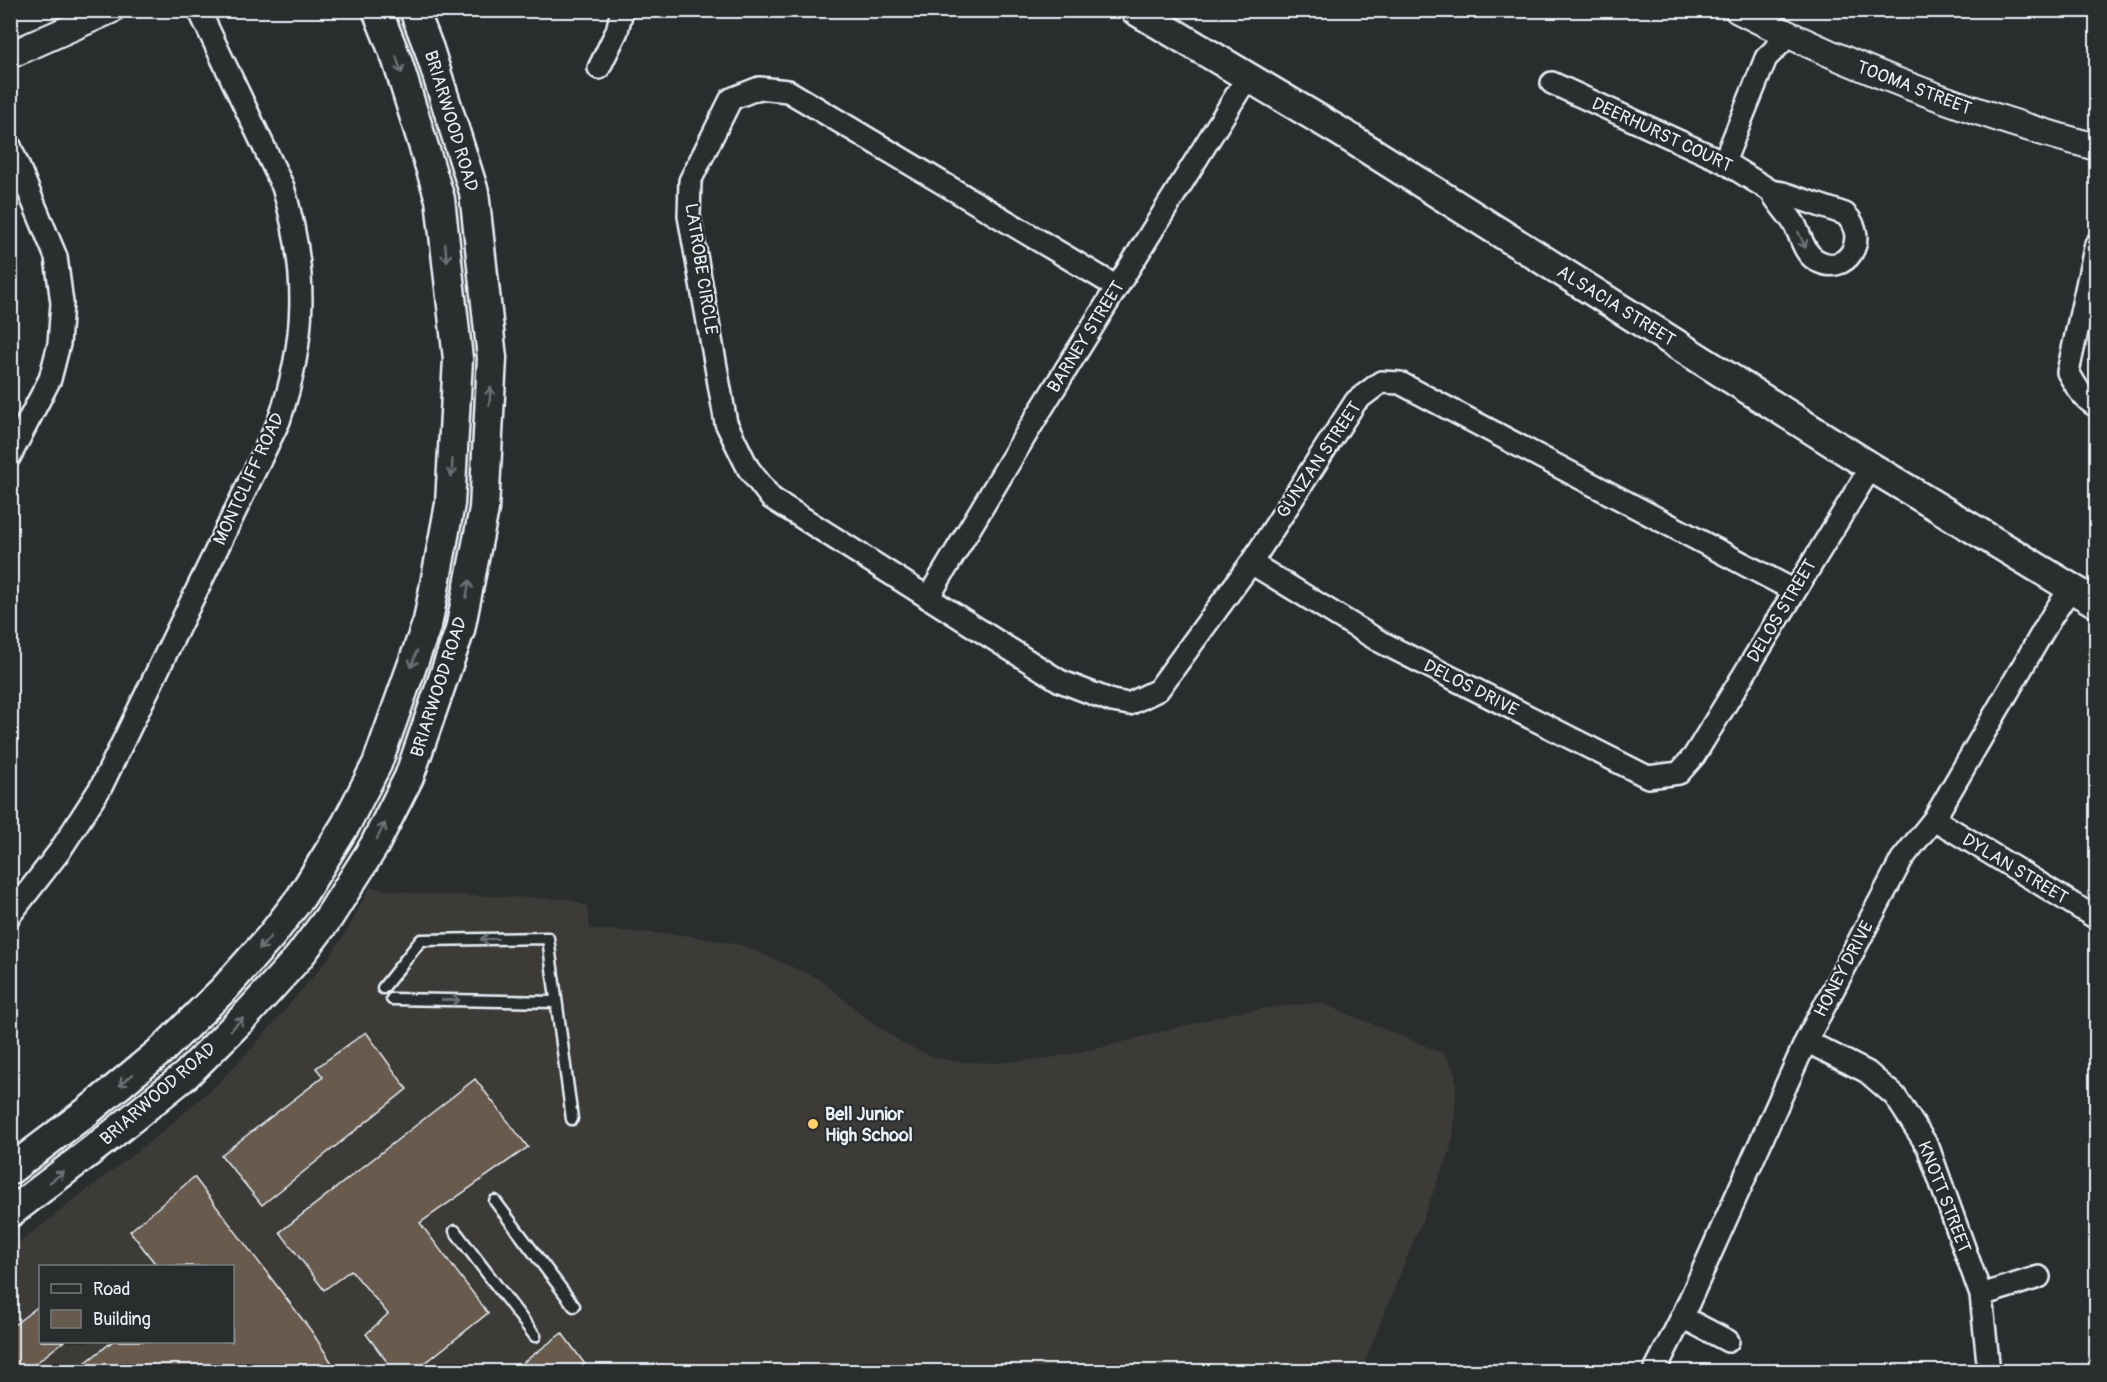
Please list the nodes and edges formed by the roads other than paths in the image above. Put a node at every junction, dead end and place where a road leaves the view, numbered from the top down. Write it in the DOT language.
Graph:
graph roads {
  1 [pos="111,10"];
  2 [pos="199,10"];
  3 [pos="377,10"];
  4 [pos="414,10"];
  5 [pos="622,10"];
  6 [pos="1135,10"];
  7 [pos="1738,10"];
  8 [pos="1788,36"];
  9 [pos="10,55"];
  10 [pos="599,68"];
  11 [pos="1247,78"];
  12 [pos="1552,83"];
  13 [pos="10,146"];
  14 [pos="2097,147"];
  15 [pos="1724,162"];
  16 [pos="1770,191"];
  17 [pos="2097,244"];
  18 [pos="2093,276"];
  19 [pos="1117,286"];
  20 [pos="2092,404"];
  21 [pos="10,456"];
  22 [pos="1871,467"];
  23 [pos="1251,563"];
  24 [pos="2071,588"];
  25 [pos="1795,591"];
  26 [pos="928,598"];
  27 [pos="2097,603"];
  28 [pos="1060,681"];
  29 [pos="1694,756"];
  30 [pos="1934,819"];
  31 [pos="348,820"];
  32 [pos="10,915"];
  33 [pos="329,917"];
  34 [pos="2097,918"];
  35 [pos="383,988"];
  36 [pos="392,999"];
  37 [pos="556,1002"];
  38 [pos="1806,1041"];
  39 [pos="572,1119"];
  40 [pos="10,1170"];
  41 [pos="495,1201"];
  42 [pos="10,1213"];
  43 [pos="455,1232"];
  44 [pos="2039,1277"];
  45 [pos="1981,1295"];
  46 [pos="574,1306"];
  47 [pos="1682,1317"];
  48 [pos="535,1336"];
  49 [pos="1728,1341"];
  50 [pos="1654,1371"];
  51 [pos="1989,1371"];
  1 -- 9 [label="street"];
  2 -- 32 [label="street, MONTCLIFF ROAD"];
  3 -- 31 [label="main road, BRIARWOOD ROAD, one-way"];
  33 -- 4 [label="main road, BRIARWOOD ROAD, one-way"];
  5 -- 10 [label="street"];
  6 -- 11 [label="main road, ALSACIA STREET"];
  7 -- 8 [label="street, TOOMA STREET"];
  8 -- 14 [label="street, TOOMA STREET"];
  8 -- 15 [label="street"];
  11 -- 19 [label="street, BARNEY STREET"];
  11 -- 22 [label="main road, ALSACIA STREET"];
  12 -- 15 [label="street, DEERHURST COURT"];
  13 -- 21 [label="street"];
  15 -- 16 [label="street, DEERHURST COURT"];
  17 -- 18 [label="street"];
  18 -- 20 [label="street"];
  19 -- 26 [label="street, BARNEY STREET"];
  19 -- 26 [label="street, LATROBE CIRCLE"];
  22 -- 24 [label="main road, ALSACIA STREET"];
  22 -- 25 [label="street, DELOS STREET"];
  23 -- 25 [label="street, GUNZAN STREET"];
  23 -- 28 [label="street, GUNZAN STREET"];
  23 -- 29 [label="street, DELOS DRIVE"];
  24 -- 27 [label="main road, ALSACIA STREET"];
  24 -- 30 [label="street, HONEY DRIVE"];
  25 -- 29 [label="street, DELOS STREET"];
  26 -- 28 [label="street, LATROBE CIRCLE"];
  30 -- 34 [label="street, DYLAN STREET"];
  30 -- 38 [label="street, HONEY DRIVE"];
  31 -- 33 [label="main road"];
  31 -- 40 [label="main road, BRIARWOOD ROAD, one-way"];
  42 -- 33 [label="main road, BRIARWOOD ROAD, one-way"];
  37 -- 35 [label="lane, one-way"];
  36 -- 37 [label="lane, one-way"];
  37 -- 39 [label="lane"];
  38 -- 45 [label="street, KNOTT STREET"];
  38 -- 47 [label="street, HONEY DRIVE"];
  41 -- 46 [label="lane"];
  43 -- 48 [label="lane"];
  44 -- 45 [label="street"];
  45 -- 51 [label="street, KNOTT STREET"];
  47 -- 49 [label="street"];
  47 -- 50 [label="street, HONEY DRIVE"];
}
